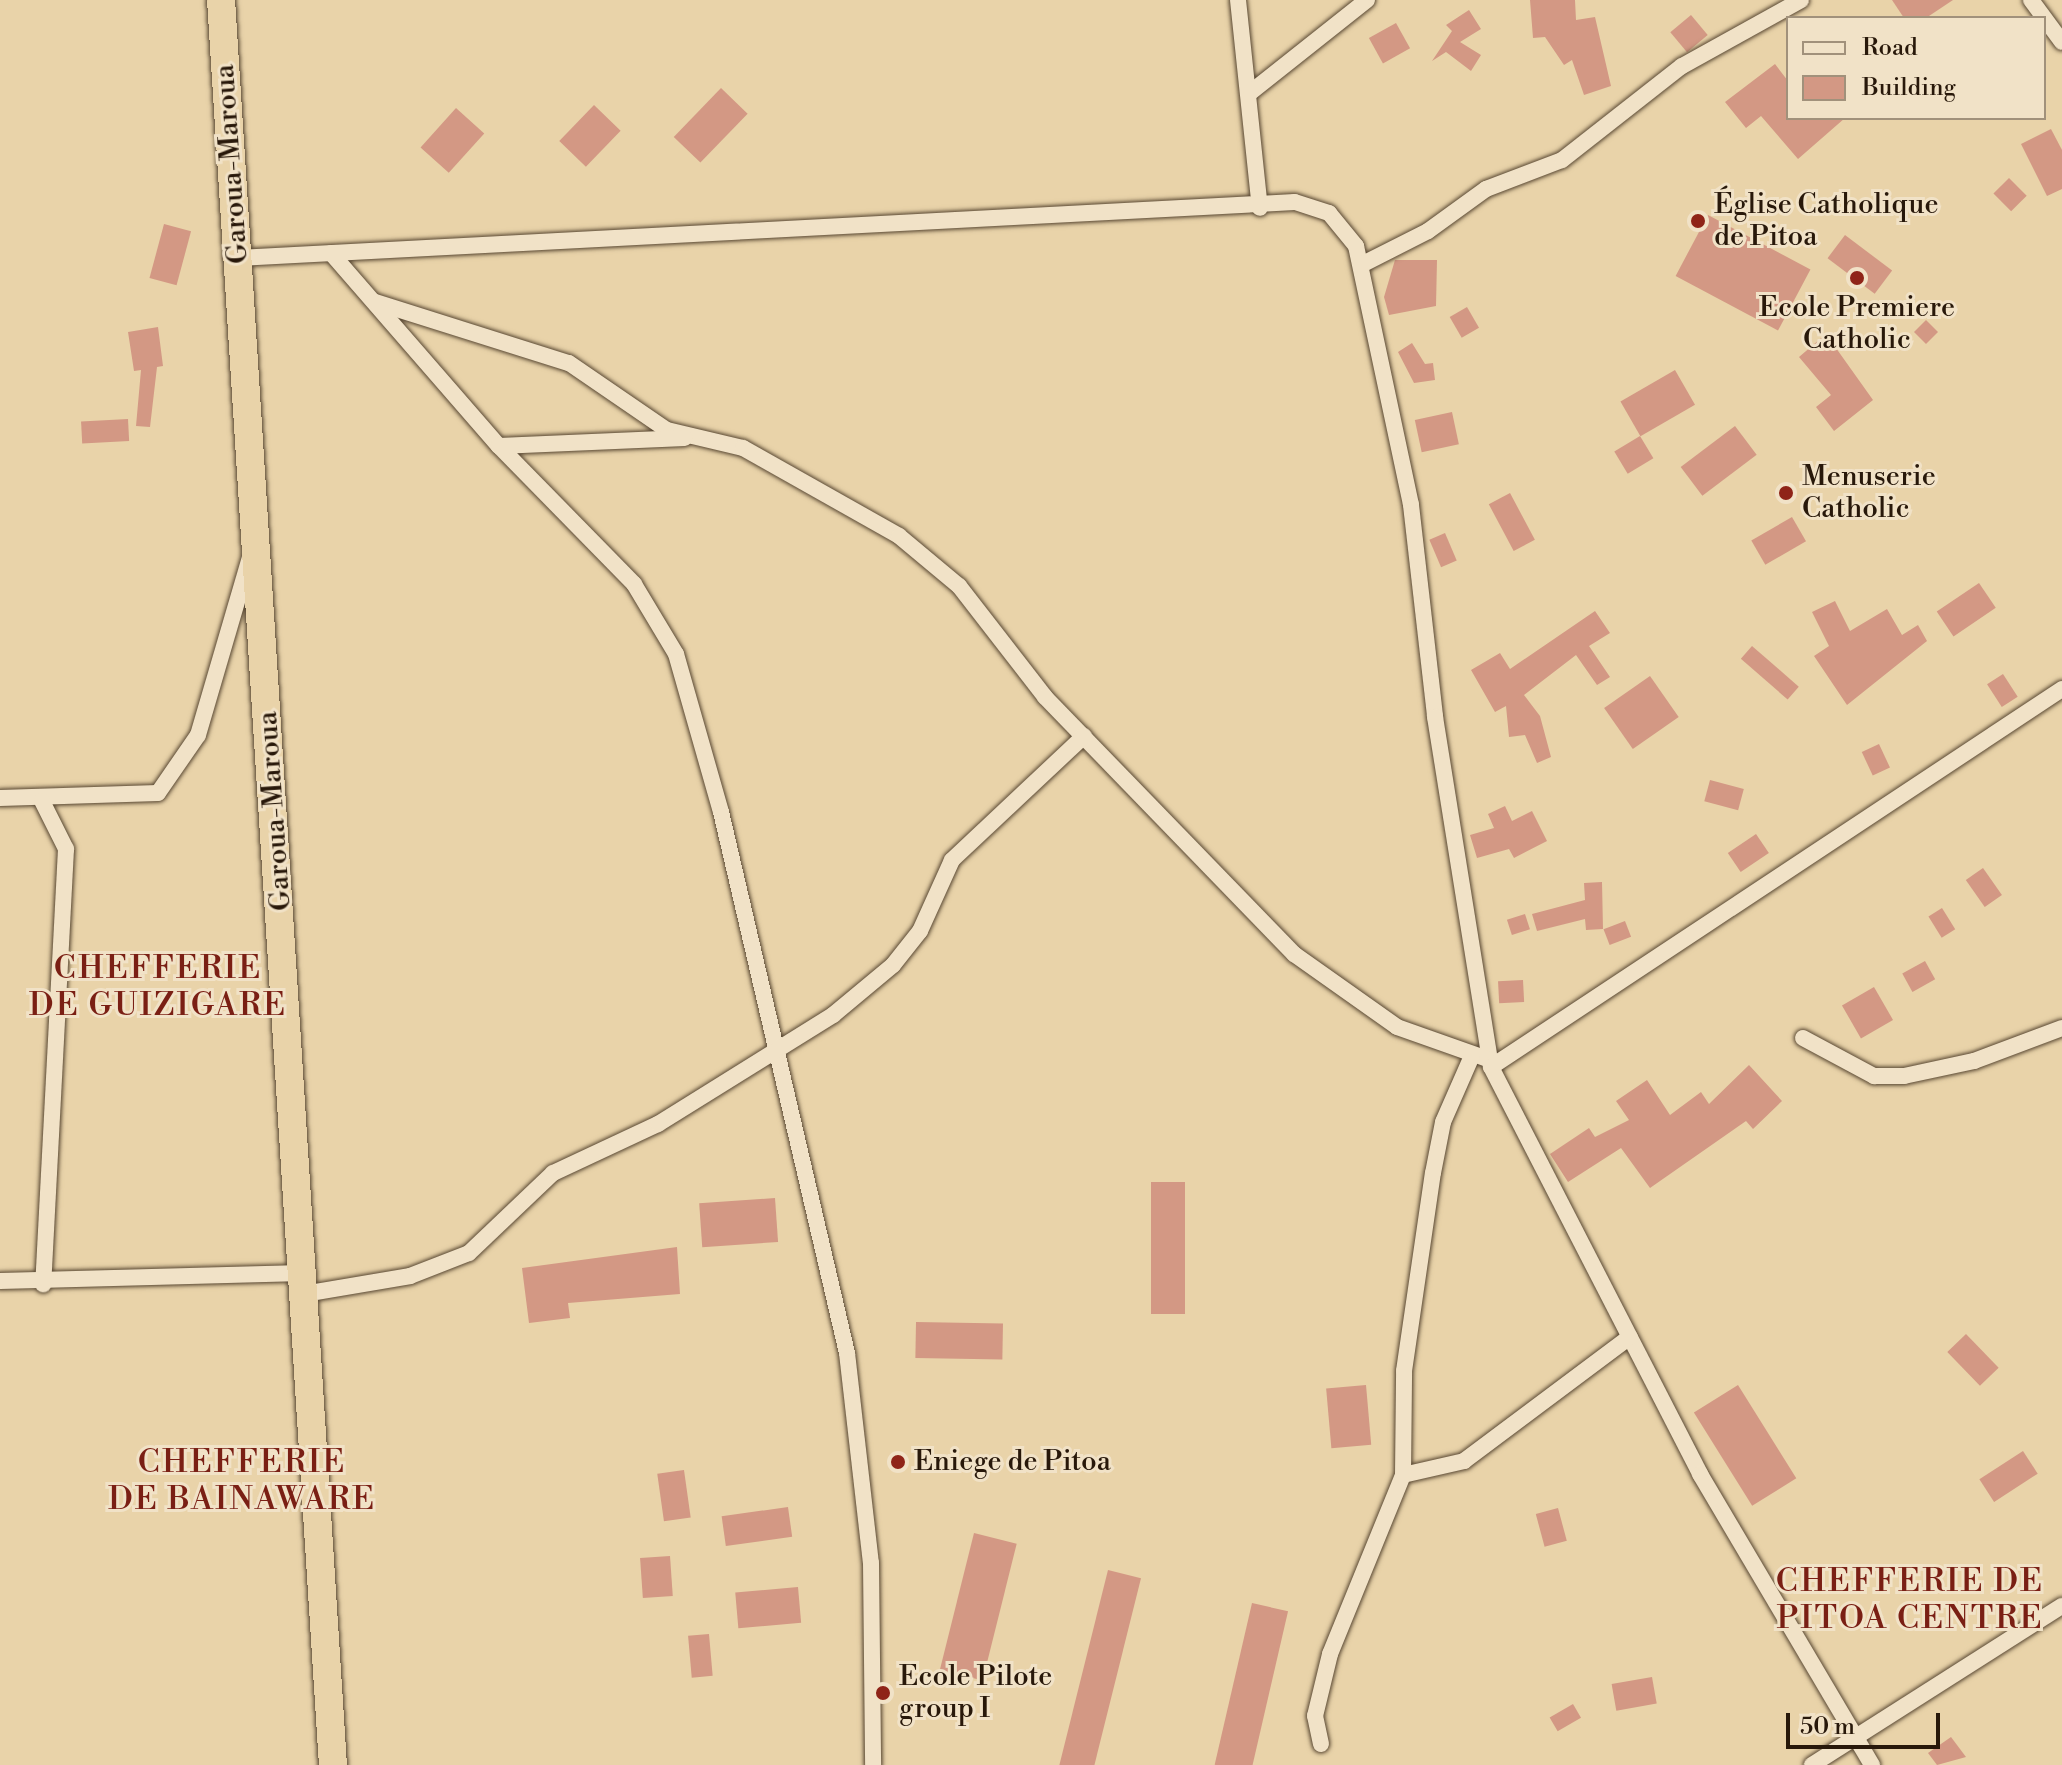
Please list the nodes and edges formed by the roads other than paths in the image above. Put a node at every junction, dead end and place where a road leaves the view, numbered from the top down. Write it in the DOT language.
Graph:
graph roads {
  1 [pos="221,0"];
  2 [pos="1238,0"];
  3 [pos="1367,0"];
  4 [pos="1801,0"];
  5 [pos="2046,20"];
  6 [pos="2062,42"];
  7 [pos="1251,92"];
  8 [pos="1260,208"];
  9 [pos="331,253"];
  10 [pos="238,258"];
  11 [pos="1361,265"];
  12 [pos="373,301"];
  13 [pos="685,438"];
  14 [pos="499,446"];
  15 [pos="256,540"];
  16 [pos="2062,689"];
  17 [pos="1084,736"];
  18 [pos="0,798"];
  19 [pos="42,801"];
  20 [pos="2062,1028"];
  21 [pos="1803,1038"];
  22 [pos="773,1049"];
  23 [pos="1472,1056"];
  24 [pos="1491,1063"];
  25 [pos="0,1281"];
  26 [pos="43,1284"];
  27 [pos="304,1284"];
  28 [pos="1630,1337"];
  29 [pos="1403,1475"];
  30 [pos="2062,1606"];
  31 [pos="1856,1737"];
  32 [pos="1321,1744"];
  33 [pos="333,1765"];
  34 [pos="873,1765"];
  35 [pos="1812,1765"];
  36 [pos="1872,1765"];
  1 -- 10 [label="highway, Garoua-Maroua"];
  2 -- 7 [label="street"];
  3 -- 7 [label="street"];
  4 -- 11 [label="street"];
  5 -- 6 [label="street"];
  7 -- 8 [label="street"];
  8 -- 9 [label="street"];
  8 -- 11 [label="street"];
  9 -- 10 [label="street"];
  9 -- 12 [label="street"];
  10 -- 15 [label="highway, Garoua-Maroua"];
  11 -- 24 [label="street"];
  12 -- 13 [label="street"];
  12 -- 14 [label="street"];
  13 -- 14 [label="street"];
  13 -- 17 [label="street"];
  14 -- 22 [label="street"];
  15 -- 19 [label="street"];
  15 -- 27 [label="highway, Garoua-Maroua"];
  16 -- 24 [label="street"];
  17 -- 22 [label="street"];
  17 -- 23 [label="street"];
  18 -- 19 [label="street"];
  19 -- 26 [label="street"];
  20 -- 21 [label="street"];
  22 -- 27 [label="street"];
  22 -- 34 [label="street"];
  23 -- 24 [label="street"];
  23 -- 29 [label="street"];
  24 -- 28 [label="street"];
  25 -- 26 [label="street"];
  26 -- 27 [label="street"];
  27 -- 33 [label="highway, Garoua-Maroua"];
  28 -- 29 [label="street"];
  28 -- 31 [label="street"];
  29 -- 32 [label="street"];
  30 -- 31 [label="street"];
  31 -- 35 [label="street"];
  31 -- 36 [label="street"];
}
